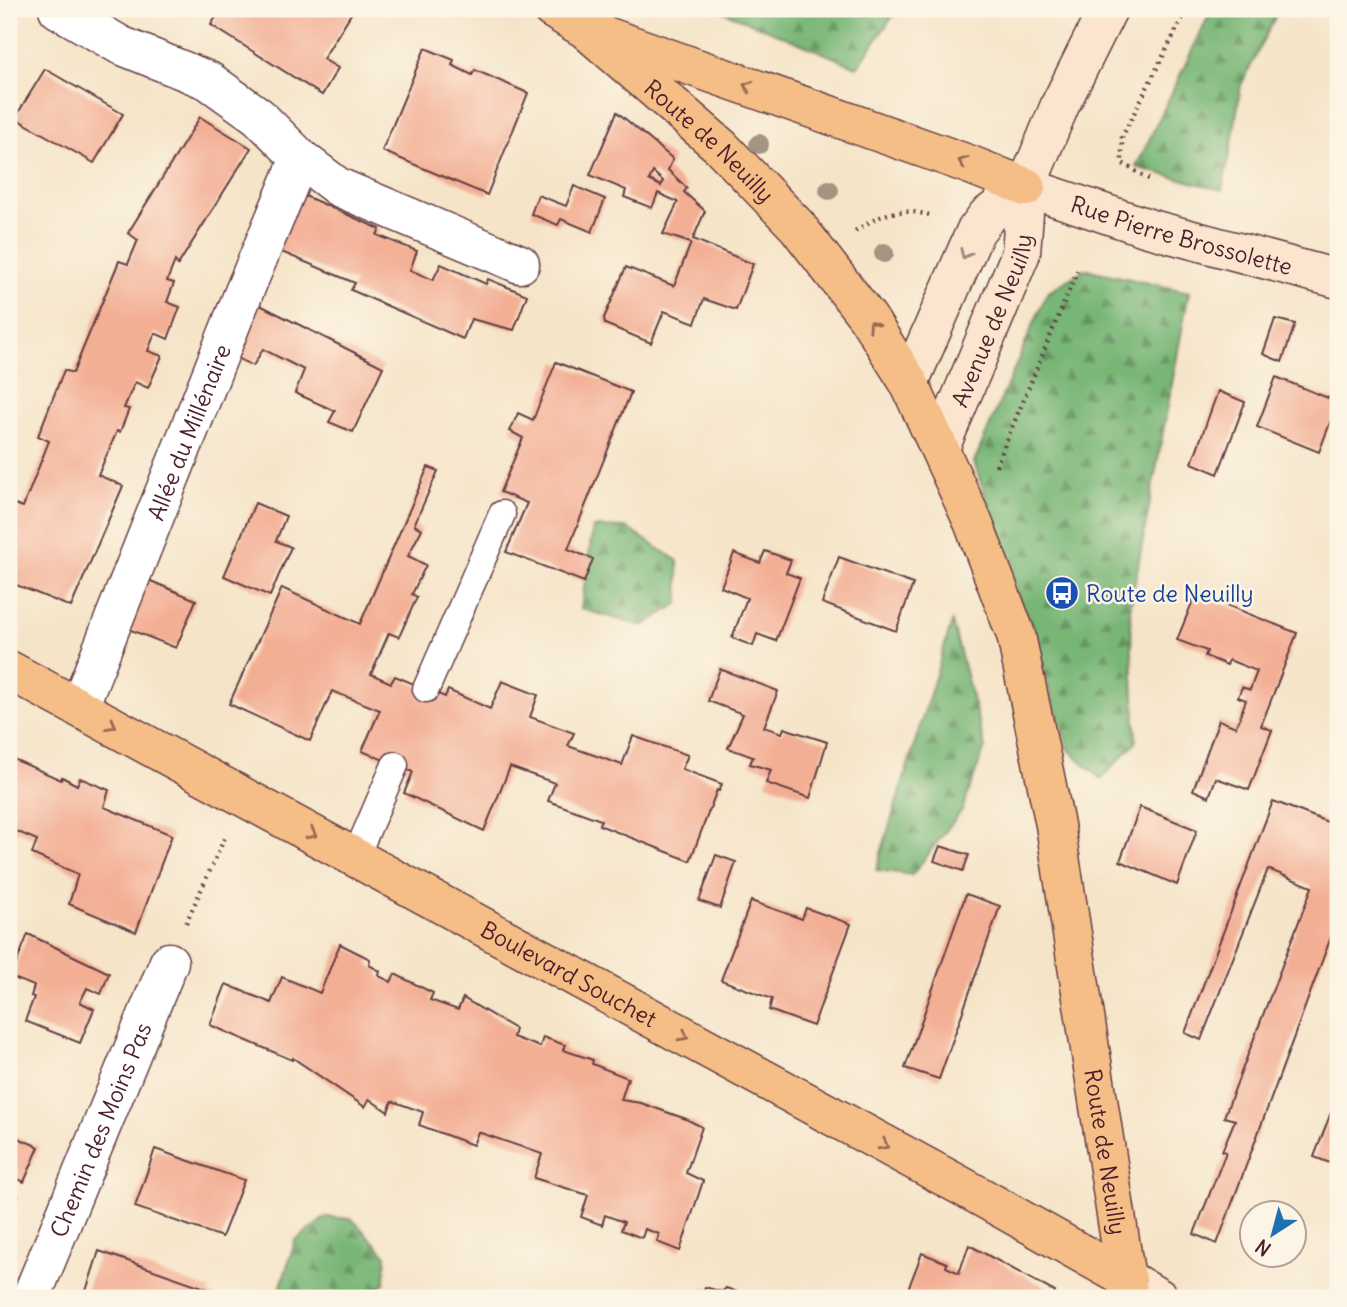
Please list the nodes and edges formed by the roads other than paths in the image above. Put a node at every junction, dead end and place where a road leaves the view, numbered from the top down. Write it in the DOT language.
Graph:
graph roads {
  1 [pos="58,9"];
  2 [pos="552,9"];
  3 [pos="1108,9"];
  4 [pos="585,29"];
  5 [pos="300,158"];
  6 [pos="1026,187"];
  7 [pos="520,264"];
  8 [pos="1338,279"];
  9 [pos="909,383"];
  10 [pos="940,448"];
  11 [pos="502,514"];
  12 [pos="9,670"];
  13 [pos="426,689"];
  14 [pos="79,707"];
  15 [pos="395,765"];
  16 [pos="355,858"];
  17 [pos="169,962"];
  18 [pos="1128,1289"];
  19 [pos="31,1298"];
  20 [pos="1159,1298"];
  1 -- 5 [label="street"];
  2 -- 4 [label="main road"];
  3 -- 6 [label="main road, Avenue de Neuilly"];
  6 -- 4 [label="main road, one-way"];
  9 -- 4 [label="main road, Route de Neuilly, one-way"];
  5 -- 7 [label="street"];
  5 -- 14 [label="street, Allée du Millénaire"];
  6 -- 8 [label="main road, Rue Pierre Brossolette"];
  6 -- 9 [label="main road, Avenue de Neuilly, one-way"];
  6 -- 10 [label="main road, Avenue de Neuilly"];
  9 -- 10 [label="main road, Route de Neuilly"];
  10 -- 18 [label="main road, Route de Neuilly"];
  11 -- 13 [label="lane"];
  12 -- 14 [label="main road, Boulevard Souchet"];
  14 -- 16 [label="main road, Boulevard Souchet, one-way"];
  15 -- 16 [label="lane"];
  16 -- 18 [label="main road, Boulevard Souchet, one-way"];
  17 -- 19 [label="street, Chemin des Moins Pas"];
  18 -- 20 [label="main road"];
}
